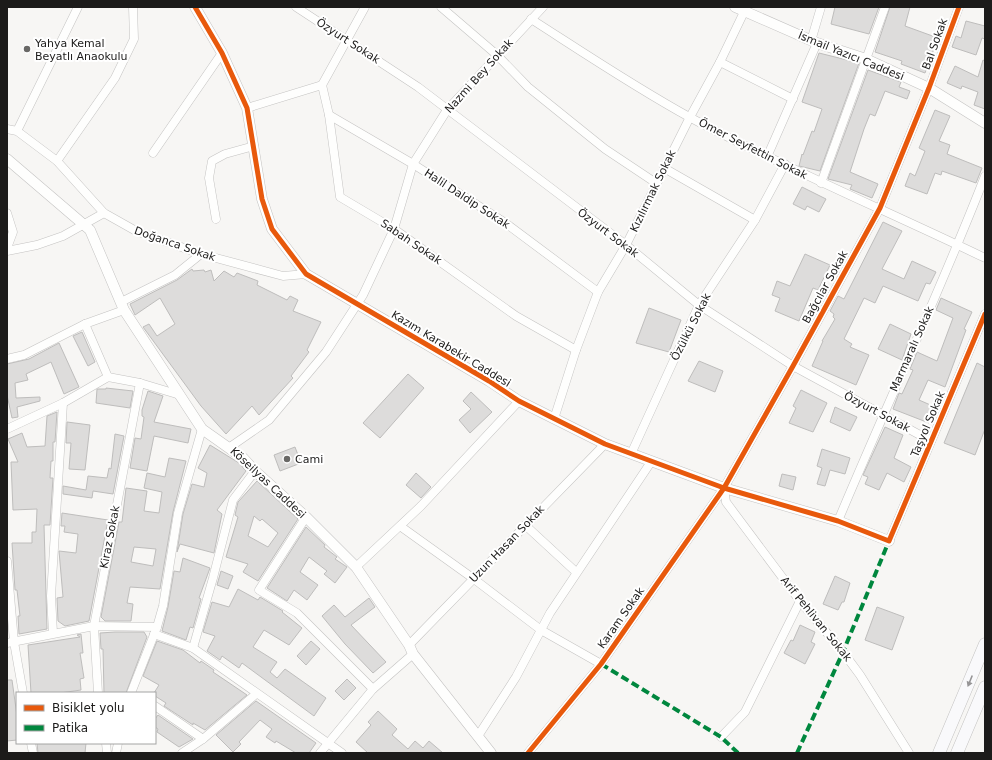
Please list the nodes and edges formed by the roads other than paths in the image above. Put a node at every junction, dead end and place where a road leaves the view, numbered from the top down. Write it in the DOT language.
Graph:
graph roads {
  1 [pos="78,7"];
  2 [pos="133,7"];
  3 [pos="195,7"];
  4 [pos="296,7"];
  5 [pos="365,7"];
  6 [pos="441,7"];
  7 [pos="543,7"];
  8 [pos="821,7"];
  9 [pos="885,7"];
  10 [pos="959,7"];
  11 [pos="739,9"];
  12 [pos="531,19"];
  13 [pos="346,39"];
  14 [pos="814,42"];
  15 [pos="222,53"];
  16 [pos="497,56"];
  17 [pos="866,59"];
  18 [pos="720,62"];
  19 [pos="322,85"];
  20 [pos="929,88"];
  21 [pos="793,99"];
  22 [pos="247,108"];
  23 [pos="447,110"];
  24 [pos="329,115"];
  25 [pos="690,117"];
  26 [pos="985,123"];
  27 [pos="7,129"];
  28 [pos="16,131"];
  29 [pos="254,146"];
  30 [pos="153,153"];
  31 [pos="767,156"];
  32 [pos="7,159"];
  33 [pos="57,161"];
  34 [pos="413,164"];
  35 [pos="785,164"];
  36 [pos="664,168"];
  37 [pos="985,176"];
  38 [pos="656,183"];
  39 [pos="821,183"];
  40 [pos="880,208"];
  41 [pos="7,213"];
  42 [pos="104,213"];
  43 [pos="216,219"];
  44 [pos="755,220"];
  45 [pos="83,224"];
  46 [pos="394,229"];
  47 [pos="626,245"];
  48 [pos="958,245"];
  49 [pos="7,250"];
  50 [pos="201,254"];
  51 [pos="985,258"];
  52 [pos="306,274"];
  53 [pos="598,292"];
  54 [pos="358,305"];
  55 [pos="699,305"];
  56 [pos="122,306"];
  57 [pos="985,314"];
  58 [pos="85,324"];
  59 [pos="576,350"];
  60 [pos="7,359"];
  61 [pos="793,366"];
  62 [pos="108,376"];
  63 [pos="140,383"];
  64 [pos="180,396"];
  65 [pos="518,401"];
  66 [pos="63,403"];
  67 [pos="882,416"];
  68 [pos="554,419"];
  69 [pos="202,428"];
  70 [pos="7,429"];
  71 [pos="932,441"];
  72 [pos="605,444"];
  73 [pos="230,447"];
  74 [pos="631,454"];
  75 [pos="651,462"];
  76 [pos="254,471"];
  77 [pos="724,488"];
  78 [pos="306,517"];
  79 [pos="838,521"];
  80 [pos="525,525"];
  81 [pos="400,526"];
  82 [pos="889,541"];
  83 [pos="7,561"];
  84 [pos="356,567"];
  85 [pos="576,572"];
  86 [pos="474,579"];
  87 [pos="800,601"];
  88 [pos="94,626"];
  89 [pos="155,630"];
  90 [pos="541,630"];
  91 [pos="53,633"];
  92 [pos="11,643"];
  93 [pos="985,644"];
  94 [pos="193,648"];
  95 [pos="411,649"];
  96 [pos="601,664"];
  97 [pos="985,687"];
  98 [pos="373,690"];
  99 [pos="23,692"];
  100 [pos="98,692"];
  101 [pos="132,692"];
  102 [pos="256,694"];
  103 [pos="156,707"];
  104 [pos="478,736"];
  105 [pos="721,737"];
  106 [pos="203,739"];
  107 [pos="327,742"];
  108 [pos="182,753"];
  109 [pos="320,753"];
  110 [pos="342,753"];
  111 [pos="491,753"];
  112 [pos="528,753"];
  113 [pos="909,753"];
  114 [pos="939,753"];
  115 [pos="957,753"];
  1 -- 28 [label="street"];
  2 -- 33 [label="street"];
  3 -- 15 [label="street, Kazım Karabekir Caddesi"];
  4 -- 13 [label="street, Özyurt Sokak"];
  5 -- 13 [label="street"];
  6 -- 16 [label="street"];
  7 -- 12 [label="street, Nazmi Bey Sokak"];
  8 -- 14 [label="street"];
  9 -- 17 [label="street"];
  10 -- 20 [label="street, Bal Sokak"];
  11 -- 14 [label="street, İsmail Yazıcı Caddesi"];
  11 -- 18 [label="street, Kızılırmak Sokak"];
  12 -- 16 [label="street, Nazmi Bey Sokak"];
  12 -- 25 [label="street, Ömer Seyfettin Sokak"];
  13 -- 19 [label="street"];
  13 -- 23 [label="street, Özyurt Sokak"];
  14 -- 17 [label="street, İsmail Yazıcı Caddesi"];
  14 -- 21 [label="street"];
  15 -- 22 [label="street, Kazım Karabekir Caddesi"];
  15 -- 30 [label="street"];
  16 -- 23 [label="street, Nazmi Bey Sokak"];
  16 -- 38 [label="street"];
  17 -- 20 [label="street, İsmail Yazıcı Caddesi"];
  17 -- 39 [label="street"];
  18 -- 21 [label="street"];
  18 -- 25 [label="street, Kızılırmak Sokak"];
  19 -- 22 [label="street"];
  19 -- 24 [label="street, Sabah Sokak"];
  20 -- 26 [label="street, İsmail Yazıcı Caddesi"];
  20 -- 40 [label="street, Bağcılar Sokak"];
  21 -- 31 [label="street"];
  22 -- 29 [label="street, Kazım Karabekir Caddesi"];
  23 -- 34 [label="street, Nazmi Bey Sokak"];
  23 -- 47 [label="street, Özyurt Sokak"];
  24 -- 34 [label="street, Halil Daldip Sokak"];
  24 -- 46 [label="street, Sabah Sokak"];
  25 -- 31 [label="street, Ömer Seyfettin Sokak"];
  25 -- 36 [label="street, Kızılırmak Sokak"];
  27 -- 28 [label="street, Doğanca Sokak"];
  28 -- 33 [label="street, Doğanca Sokak"];
  29 -- 43 [label="street"];
  29 -- 52 [label="street, Kazım Karabekir Caddesi"];
  31 -- 35 [label="street, Ömer Seyfettin Sokak"];
  32 -- 45 [label="street, Köseilyas Caddesi"];
  33 -- 42 [label="street, Doğanca Sokak"];
  34 -- 46 [label="street, Nazmi Bey Sokak"];
  34 -- 53 [label="street, Halil Daldip Sokak"];
  35 -- 39 [label="street, Ömer Seyfettin Sokak"];
  35 -- 44 [label="street, Özülkü Sokak"];
  36 -- 38 [label="street, Kızılırmak Sokak"];
  36 -- 44 [label="street"];
  37 -- 48 [label="street, Marmaralı Sokak"];
  38 -- 47 [label="street, Kızılırmak Sokak"];
  39 -- 40 [label="street, Ömer Seyfettin Sokak"];
  40 -- 48 [label="street, Ömer Seyfettin Sokak"];
  40 -- 61 [label="street, Bağcılar Sokak"];
  41 -- 49 [label="street"];
  42 -- 45 [label="street"];
  42 -- 50 [label="street, Doğanca Sokak"];
  44 -- 55 [label="street, Özülkü Sokak"];
  45 -- 49 [label="street"];
  45 -- 56 [label="street, Köseilyas Caddesi"];
  46 -- 54 [label="street, Nazmi Bey Sokak"];
  46 -- 59 [label="street, Sabah Sokak"];
  47 -- 53 [label="street, Kızılırmak Sokak"];
  47 -- 55 [label="street, Özyurt Sokak"];
  48 -- 51 [label="street, Ömer Seyfettin Sokak"];
  48 -- 67 [label="street, Marmaralı Sokak"];
  50 -- 52 [label="street, Doğanca Sokak"];
  50 -- 56 [label="street"];
  52 -- 54 [label="street, Kazım Karabekir Caddesi"];
  53 -- 59 [label="street, Kızılırmak Sokak"];
  54 -- 65 [label="street, Kazım Karabekir Caddesi"];
  54 -- 73 [label="street, Nazmi Bey Sokak"];
  55 -- 61 [label="street, Özyurt Sokak"];
  55 -- 74 [label="street, Özülkü Sokak"];
  56 -- 58 [label="street"];
  56 -- 64 [label="street, Köseilyas Caddesi"];
  57 -- 71 [label="street, Taşyol Sokak"];
  58 -- 60 [label="street"];
  58 -- 62 [label="street"];
  59 -- 68 [label="street, Kızılırmak Sokak"];
  61 -- 67 [label="street, Özyurt Sokak"];
  61 -- 77 [label="street, Bağcılar Sokak"];
  62 -- 63 [label="street"];
  62 -- 66 [label="street"];
  63 -- 64 [label="street"];
  63 -- 88 [label="street, Kiraz Sokak"];
  64 -- 69 [label="street, Köseilyas Caddesi"];
  65 -- 68 [label="street, Kazım Karabekir Caddesi"];
  65 -- 81 [label="street"];
  66 -- 70 [label="street"];
  66 -- 91 [label="street"];
  67 -- 71 [label="street, Özyurt Sokak"];
  67 -- 79 [label="street, Marmaralı Sokak"];
  68 -- 72 [label="street, Kazım Karabekir Caddesi"];
  69 -- 73 [label="street, Köseilyas Caddesi"];
  69 -- 89 [label="street"];
  71 -- 82 [label="street, Taşyol Sokak"];
  72 -- 74 [label="street, Kazım Karabekir Caddesi"];
  72 -- 80 [label="street, Uzun Hasan Sokak"];
  73 -- 76 [label="street, Köseilyas Caddesi"];
  74 -- 75 [label="street, Kazım Karabekir Caddesi"];
  75 -- 77 [label="street, Kazım Karabekir Caddesi"];
  75 -- 85 [label="street"];
  76 -- 78 [label="street, Köseilyas Caddesi"];
  76 -- 94 [label="street"];
  77 -- 79 [label="street, Kazım Karabekir Caddesi"];
  77 -- 87 [label="street, Arif Pehlivan Sokak"];
  77 -- 96 [label="street, Karam Sokak"];
  78 -- 84 [label="street, Köseilyas Caddesi"];
  78 -- 98 [label="street"];
  79 -- 82 [label="street, Kazım Karabekir Caddesi"];
  80 -- 85 [label="street"];
  80 -- 86 [label="street, Uzun Hasan Sokak"];
  81 -- 84 [label="street"];
  81 -- 86 [label="street"];
  83 -- 92 [label="street"];
  84 -- 95 [label="street, Köseilyas Caddesi"];
  85 -- 90 [label="street"];
  86 -- 90 [label="street"];
  86 -- 95 [label="street, Uzun Hasan Sokak"];
  87 -- 105 [label="street"];
  87 -- 113 [label="street, Arif Pehlivan Sokak"];
  88 -- 89 [label="street"];
  88 -- 91 [label="street"];
  88 -- 100 [label="street, Kiraz Sokak"];
  89 -- 94 [label="street"];
  89 -- 101 [label="street"];
  90 -- 96 [label="street"];
  90 -- 104 [label="street"];
  91 -- 92 [label="street"];
  92 -- 99 [label="street"];
  93 -- 114 [label="main road, one-way"];
  94 -- 102 [label="street"];
  95 -- 98 [label="street, Uzun Hasan Sokak"];
  95 -- 104 [label="street, Köseilyas Caddesi"];
  96 -- 112 [label="street, Karam Sokak"];
  97 -- 115 [label="main road"];
  98 -- 107 [label="street, Uzun Hasan Sokak"];
  102 -- 106 [label="street"];
  102 -- 107 [label="street"];
  103 -- 106 [label="street"];
  104 -- 111 [label="street, Köseilyas Caddesi"];
  106 -- 108 [label="street"];
  107 -- 109 [label="street, Uzun Hasan Sokak"];
  107 -- 110 [label="street"];
}
